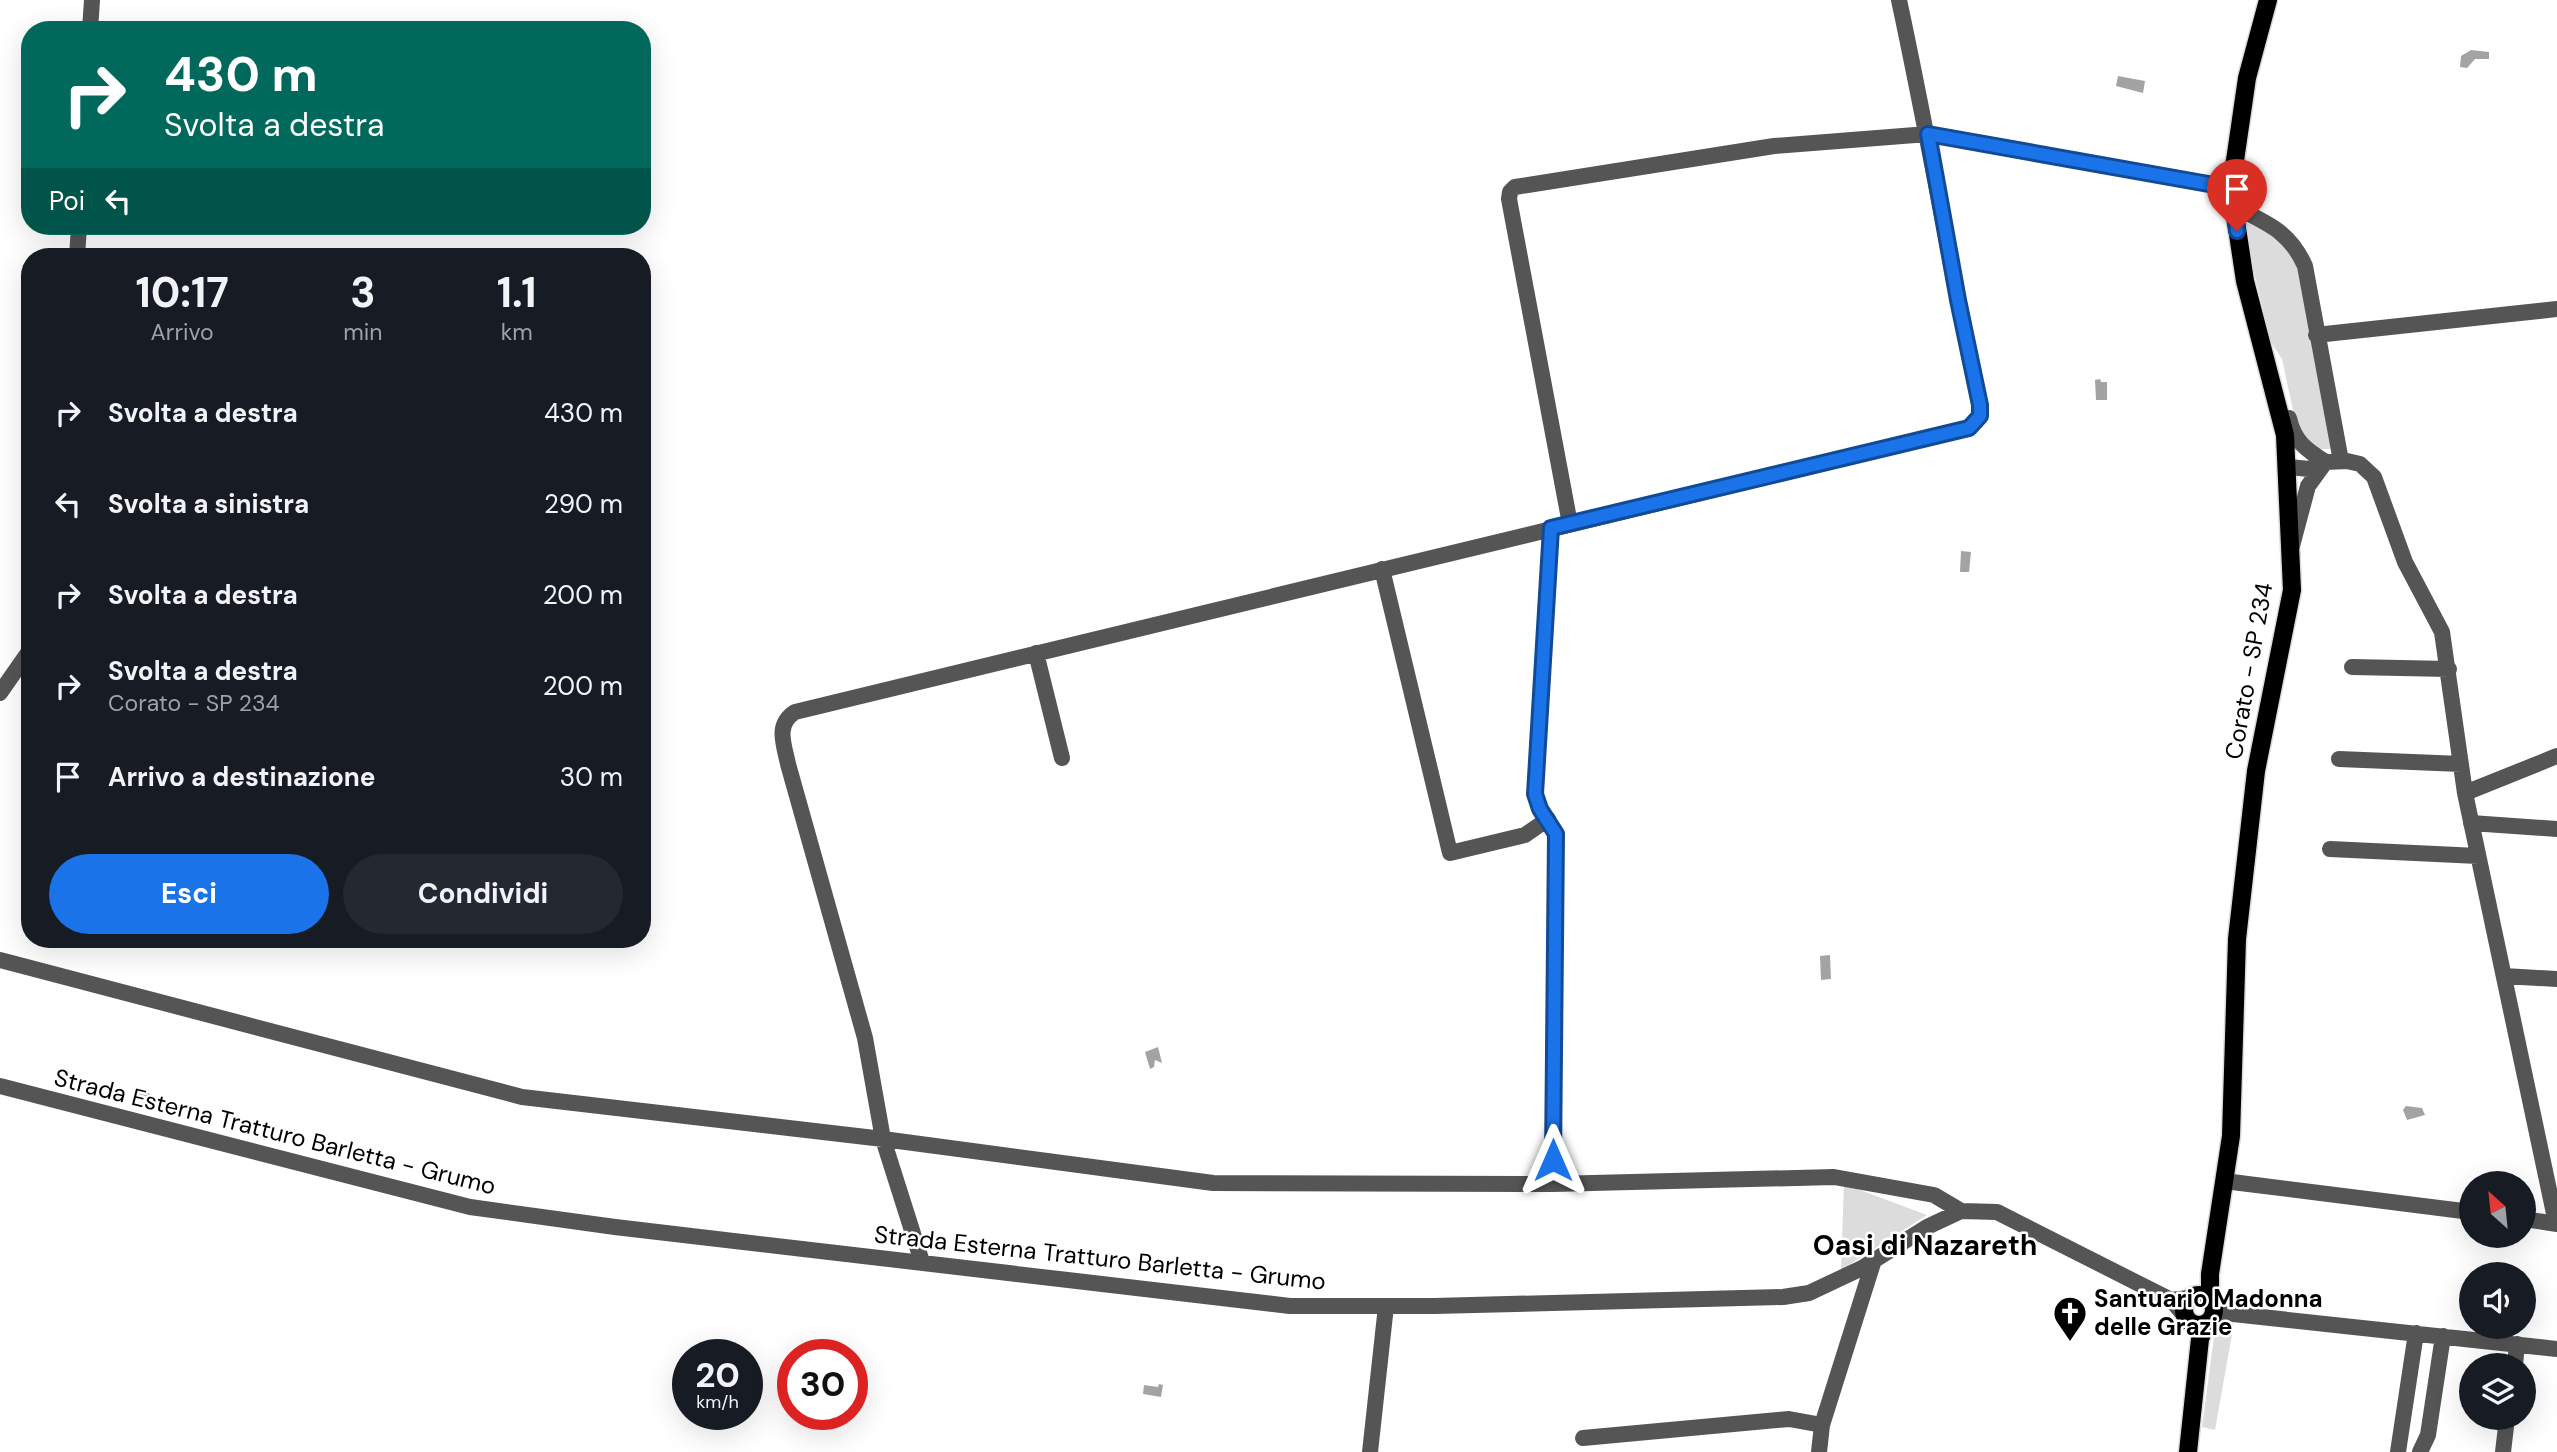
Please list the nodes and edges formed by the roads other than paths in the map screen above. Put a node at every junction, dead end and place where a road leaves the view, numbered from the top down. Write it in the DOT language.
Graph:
graph roads {
  1 [pos="92,0"];
  2 [pos="1899,0"];
  3 [pos="2268,0"];
  4 [pos="91,21"];
  5 [pos="1928,134"];
  6 [pos="2232,197"];
  7 [pos="2557,309"];
  8 [pos="2316,335"];
  9 [pos="2273,383"];
  10 [pos="2333,462"];
  11 [pos="2289,467"];
  12 [pos="1570,524"];
  13 [pos="1551,528"];
  14 [pos="2292,548"];
  15 [pos="1382,569"];
  16 [pos="1036,653"];
  17 [pos="21,663"];
  18 [pos="2351,667"];
  19 [pos="2449,669"];
  20 [pos="0,693"];
  21 [pos="2557,756"];
  22 [pos="1062,758"];
  23 [pos="2339,759"];
  24 [pos="2461,764"];
  25 [pos="2465,793"];
  26 [pos="1548,819"];
  27 [pos="2471,823"];
  28 [pos="2557,829"];
  29 [pos="2330,849"];
  30 [pos="2478,856"];
  31 [pos="0,960"];
  32 [pos="2504,976"];
  33 [pos="2557,979"];
  34 [pos="0,1086"];
  35 [pos="883,1139"];
  36 [pos="2224,1181"];
  37 [pos="1553,1184"];
  38 [pos="2459,1210"];
  39 [pos="1961,1211"];
  40 [pos="2536,1221"];
  41 [pos="2556,1224"];
  42 [pos="1874,1261"];
  43 [pos="922,1262"];
  44 [pos="1386,1306"];
  45 [pos="2200,1312"];
  46 [pos="2416,1334"];
  47 [pos="2443,1336"];
  48 [pos="2517,1344"];
  49 [pos="2557,1349"];
  50 [pos="2516,1353"];
  51 [pos="1822,1425"];
  52 [pos="2505,1430"];
  53 [pos="1583,1438"];
  54 [pos="1370,1452"];
  55 [pos="1819,1452"];
  56 [pos="2188,1452"];
  57 [pos="2398,1452"];
  58 [pos="2420,1452"];
  59 [pos="2502,1452"];
  1 -- 4 [label="street"];
  2 -- 5 [label="street"];
  3 -- 6 [label="main road, Corato - SP 234"];
  5 -- 6 [label="street"];
  5 -- 12 [label="street"];
  5 -- 12 [label="street"];
  6 -- 8 [label="street"];
  6 -- 9 [label="main road, Corato - SP 234"];
  7 -- 8 [label="street"];
  8 -- 10 [label="street"];
  9 -- 10 [label="street"];
  9 -- 11 [label="main road, Corato - SP 234"];
  10 -- 11 [label="street"];
  10 -- 14 [label="street"];
  10 -- 19 [label="street"];
  11 -- 14 [label="main road, Corato - SP 234"];
  12 -- 13 [label="street"];
  13 -- 15 [label="street"];
  13 -- 26 [label="street"];
  14 -- 36 [label="main road, Corato - SP 234"];
  15 -- 16 [label="street"];
  15 -- 26 [label="street"];
  16 -- 22 [label="street"];
  16 -- 35 [label="street"];
  17 -- 20 [label="street"];
  18 -- 19 [label="street"];
  19 -- 24 [label="street"];
  21 -- 25 [label="street"];
  23 -- 24 [label="street"];
  24 -- 25 [label="street"];
  25 -- 27 [label="street"];
  26 -- 37 [label="street"];
  27 -- 28 [label="street"];
  27 -- 30 [label="street"];
  29 -- 30 [label="street"];
  30 -- 32 [label="street"];
  31 -- 35 [label="street"];
  32 -- 33 [label="street"];
  32 -- 41 [label="street"];
  34 -- 43 [label="street, Strada Esterna Tratturo Barletta - Grumo"];
  35 -- 37 [label="street"];
  35 -- 43 [label="street"];
  36 -- 38 [label="street"];
  36 -- 45 [label="main road, Corato - SP 234"];
  37 -- 39 [label="street"];
  39 -- 42 [label="street, Strada Esterna Tratturo Barletta - Grumo"];
  39 -- 45 [label="street, Strada Esterna Tratturo Barletta - Grumo"];
  40 -- 41 [label="street"];
  42 -- 44 [label="street, Strada Esterna Tratturo Barletta - Grumo"];
  42 -- 51 [label="street"];
  43 -- 44 [label="street, Strada Esterna Tratturo Barletta - Grumo"];
  44 -- 54 [label="street"];
  45 -- 46 [label="street, Strada Esterna Tratturo Barletta - Grumo"];
  45 -- 56 [label="main road, Corato - SP 234"];
  46 -- 47 [label="street, Strada Esterna Tratturo Barletta - Grumo"];
  46 -- 57 [label="street"];
  47 -- 48 [label="street, Strada Esterna Tratturo Barletta - Grumo"];
  47 -- 58 [label="street"];
  48 -- 49 [label="street, Strada Esterna Tratturo Barletta - Grumo"];
  48 -- 50 [label="street"];
  51 -- 53 [label="street"];
  51 -- 55 [label="street"];
  52 -- 59 [label="street"];
}
